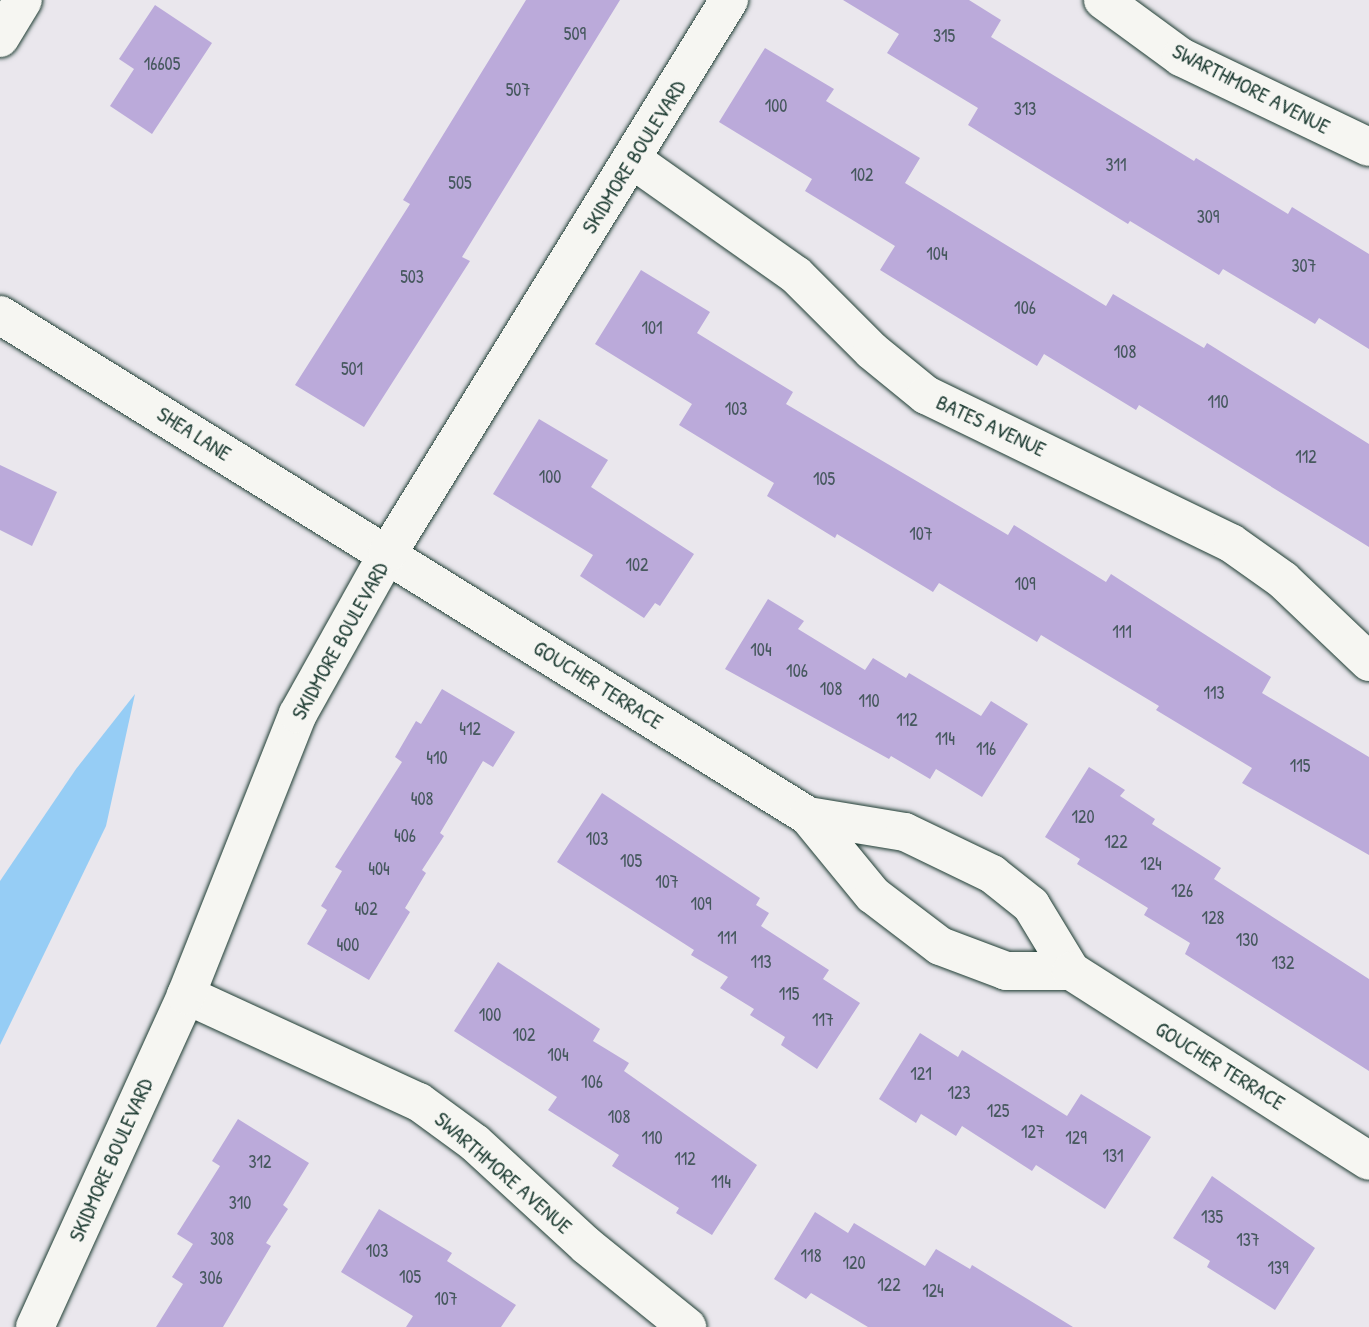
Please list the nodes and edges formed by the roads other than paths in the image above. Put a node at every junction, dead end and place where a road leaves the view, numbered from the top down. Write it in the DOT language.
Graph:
graph roads {
  1 [pos="23,0"];
  2 [pos="729,0"];
  3 [pos="1103,0"];
  4 [pos="0,38"];
  5 [pos="1369,148"];
  6 [pos="633,160"];
  7 [pos="0,315"];
  8 [pos="388,553"];
  9 [pos="1369,662"];
  10 [pos="808,816"];
  11 [pos="1071,971"];
  12 [pos="186,995"];
  13 [pos="1369,1161"];
  14 [pos="36,1327"];
  15 [pos="687,1327"];
  1 -- 4 [label="street"];
  2 -- 6 [label="street, SKIDMORE BOULEVARD"];
  3 -- 5 [label="street, SWARTHMORE AVENUE"];
  6 -- 8 [label="street, SKIDMORE BOULEVARD"];
  6 -- 9 [label="street, BATES AVENUE"];
  7 -- 8 [label="street, SHEA LANE"];
  8 -- 10 [label="street, GOUCHER TERRACE"];
  8 -- 12 [label="street, SKIDMORE BOULEVARD"];
  10 -- 11 [label="street, GOUCHER TERRACE"];
  10 -- 11 [label="street, GOUCHER TERRACE"];
  11 -- 13 [label="street, GOUCHER TERRACE"];
  12 -- 14 [label="street, SKIDMORE BOULEVARD"];
  12 -- 15 [label="street, SWARTHMORE AVENUE"];
}
